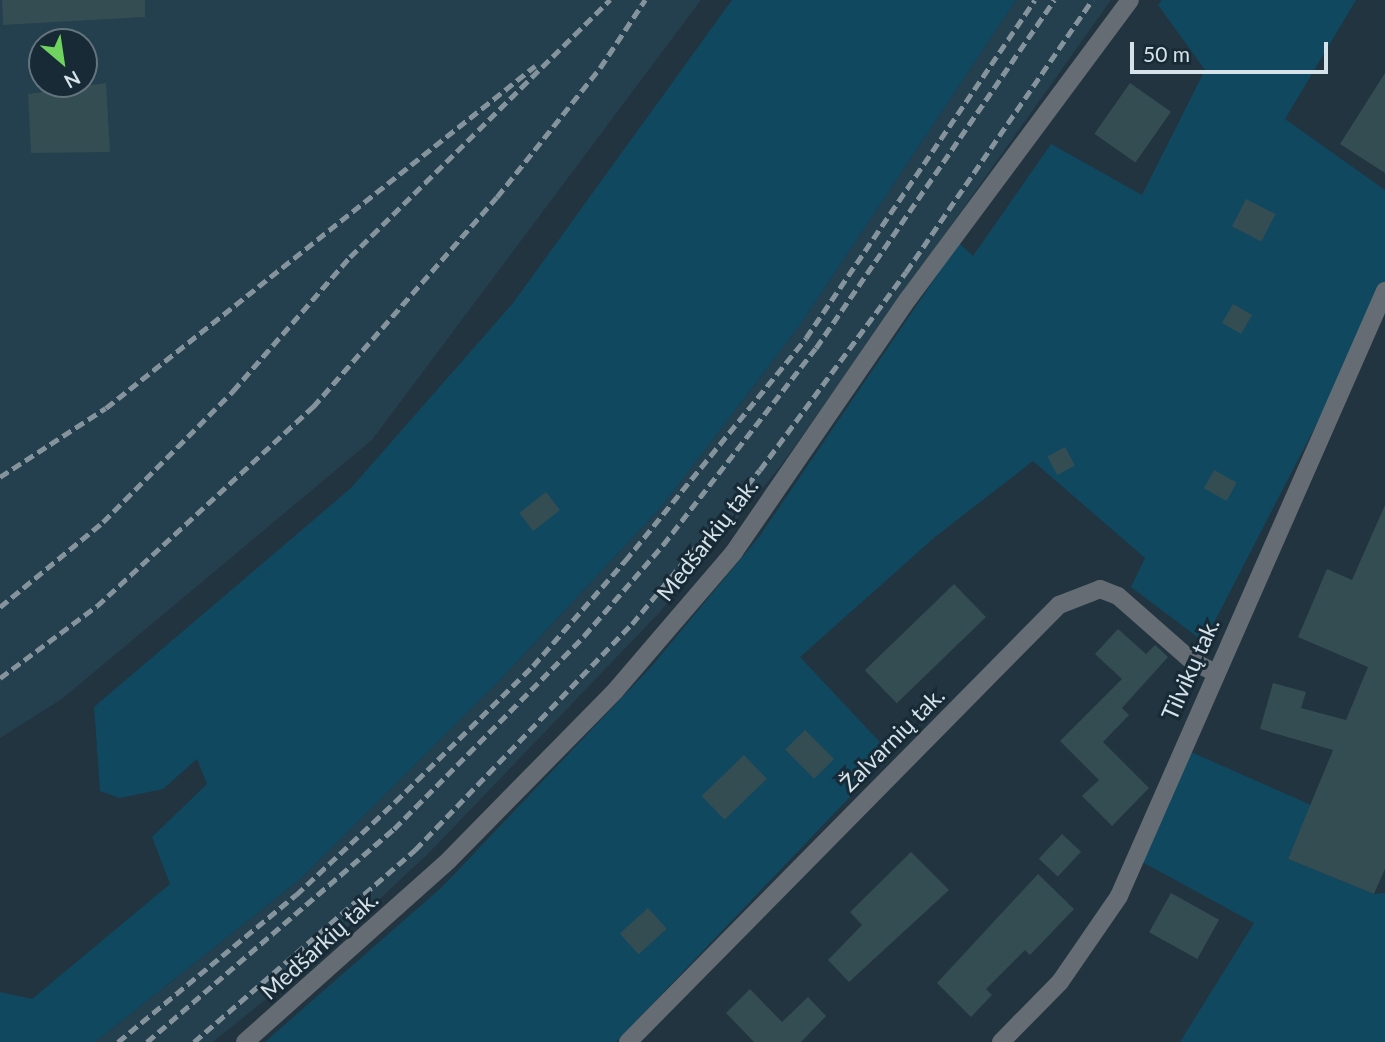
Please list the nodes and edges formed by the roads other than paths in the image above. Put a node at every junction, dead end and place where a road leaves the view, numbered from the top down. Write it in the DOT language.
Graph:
graph roads {
  1 [pos="1130,0"];
  2 [pos="1385,291"];
  3 [pos="1214,672"];
  4 [pos="245,1042"];
  5 [pos="628,1042"];
  6 [pos="1001,1042"];
  1 -- 4 [label="street, Medšarkių tak."];
  2 -- 3 [label="street, Tilvikų tak."];
  3 -- 5 [label="street, Žalvarnių tak."];
  3 -- 6 [label="street, Tilvikų tak."];
}
